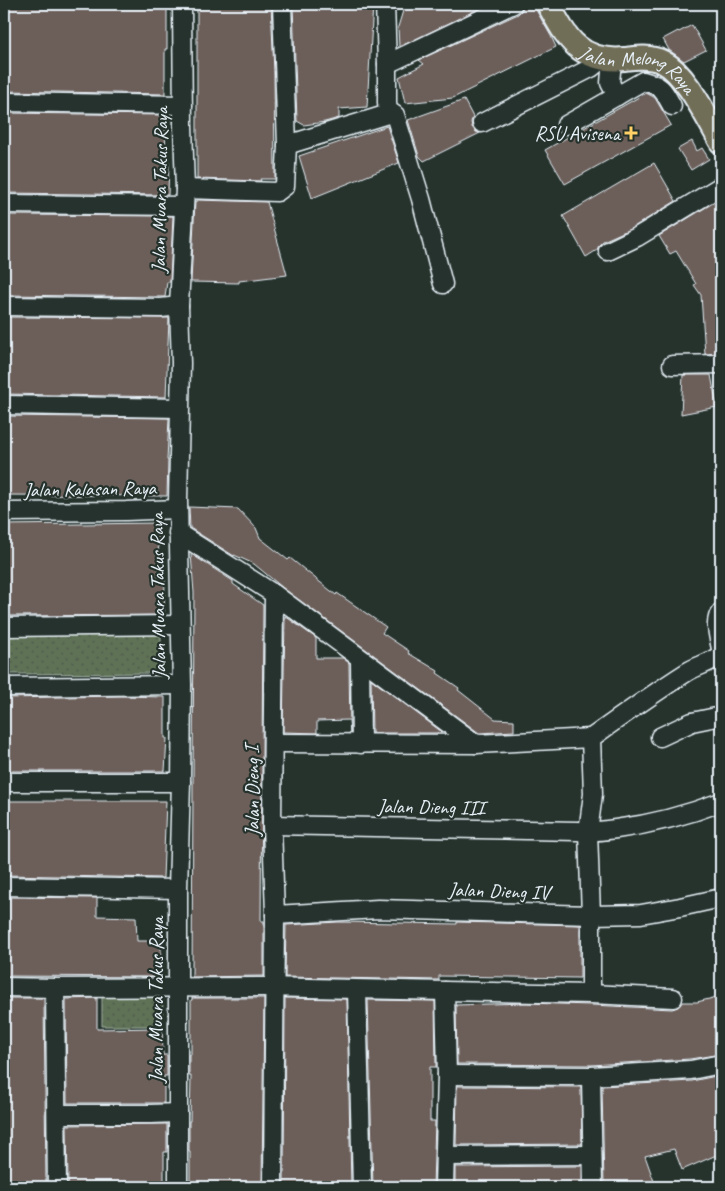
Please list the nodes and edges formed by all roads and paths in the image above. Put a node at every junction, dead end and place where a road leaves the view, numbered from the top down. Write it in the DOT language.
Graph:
graph roads {
  1 [pos="182,4"];
  2 [pos="282,4"];
  3 [pos="385,4"];
  4 [pos="513,4"];
  5 [pos="548,4"];
  6 [pos="607,59"];
  7 [pos="387,64"];
  8 [pos="617,96"];
  9 [pos="4,102"];
  10 [pos="183,105"];
  11 [pos="672,106"];
  12 [pos="388,114"];
  13 [pos="482,123"];
  14 [pos="566,125"];
  15 [pos="717,128"];
  16 [pos="287,144"];
  17 [pos="721,186"];
  18 [pos="184,197"];
  19 [pos="4,204"];
  20 [pos="608,251"];
  21 [pos="443,284"];
  22 [pos="4,306"];
  23 [pos="179,306"];
  24 [pos="721,364"];
  25 [pos="672,365"];
  26 [pos="4,405"];
  27 [pos="179,408"];
  28 [pos="178,509"];
  29 [pos="4,512"];
  30 [pos="178,533"];
  31 [pos="274,594"];
  32 [pos="721,612"];
  33 [pos="180,625"];
  34 [pos="4,627"];
  35 [pos="721,649"];
  36 [pos="721,654"];
  37 [pos="360,659"];
  38 [pos="182,685"];
  39 [pos="4,687"];
  40 [pos="721,716"];
  41 [pos="660,736"];
  42 [pos="591,738"];
  43 [pos="274,743"];
  44 [pos="361,744"];
  45 [pos="476,744"];
  46 [pos="4,782"];
  47 [pos="181,782"];
  48 [pos="720,805"];
  49 [pos="272,826"];
  50 [pos="588,832"];
  51 [pos="4,886"];
  52 [pos="178,889"];
  53 [pos="721,898"];
  54 [pos="275,915"];
  55 [pos="591,915"];
  56 [pos="4,987"];
  57 [pos="178,987"];
  58 [pos="55,988"];
  59 [pos="274,988"];
  60 [pos="357,990"];
  61 [pos="445,990"];
  62 [pos="590,994"];
  63 [pos="673,998"];
  64 [pos="721,1064"];
  65 [pos="447,1074"];
  66 [pos="592,1076"];
  67 [pos="178,1113"];
  68 [pos="57,1114"];
  69 [pos="592,1155"];
  70 [pos="445,1156"];
  71 [pos="57,1187"];
  72 [pos="178,1187"];
  73 [pos="272,1187"];
  74 [pos="362,1187"];
  75 [pos="444,1187"];
  76 [pos="593,1187"];
  1 -- 10 [label="street, Jalan Muara Takus Raya"];
  2 -- 16 [label="street"];
  3 -- 7 [label="street"];
  4 -- 7 [label="street"];
  5 -- 6 [label="main road, Jalan Melong Raya"];
  6 -- 8 [label="street"];
  6 -- 13 [label="street"];
  6 -- 15 [label="main road, Jalan Melong Raya"];
  7 -- 12 [label="street"];
  8 -- 11 [label="street"];
  8 -- 14 [label="street"];
  9 -- 10 [label="street"];
  10 -- 18 [label="street, Jalan Muara Takus Raya"];
  12 -- 16 [label="street"];
  12 -- 21 [label="street"];
  16 -- 18 [label="street"];
  17 -- 20 [label="street"];
  18 -- 19 [label="street"];
  18 -- 23 [label="street, Jalan Muara Takus Raya"];
  22 -- 23 [label="street"];
  23 -- 27 [label="street, Jalan Muara Takus Raya"];
  24 -- 25 [label="street"];
  26 -- 27 [label="street"];
  27 -- 28 [label="street, Jalan Muara Takus Raya"];
  28 -- 29 [label="street, Jalan Kalasan Raya"];
  28 -- 30 [label="street, Jalan Muara Takus Raya"];
  30 -- 31 [label="street"];
  30 -- 33 [label="street, Jalan Muara Takus Raya"];
  31 -- 37 [label="street"];
  31 -- 43 [label="street, Jalan Dieng I"];
  32 -- 35 [label="street"];
  33 -- 34 [label="street"];
  33 -- 38 [label="street, Jalan Muara Takus Raya"];
  36 -- 42 [label="street"];
  37 -- 44 [label="street"];
  37 -- 45 [label="street"];
  38 -- 39 [label="street"];
  38 -- 47 [label="street, Jalan Muara Takus Raya"];
  40 -- 41 [label="street"];
  42 -- 45 [label="street"];
  42 -- 50 [label="street"];
  43 -- 44 [label="street"];
  43 -- 49 [label="street, Jalan Dieng I"];
  44 -- 45 [label="street"];
  46 -- 47 [label="street"];
  47 -- 52 [label="street, Jalan Muara Takus Raya"];
  48 -- 50 [label="street, Jalan Dieng III"];
  49 -- 50 [label="street, Jalan Dieng III"];
  49 -- 54 [label="street, Jalan Dieng I"];
  50 -- 55 [label="street"];
  51 -- 52 [label="street"];
  52 -- 57 [label="street, Jalan Muara Takus Raya"];
  53 -- 55 [label="street, Jalan Dieng IV"];
  54 -- 55 [label="street, Jalan Dieng IV"];
  54 -- 59 [label="street, Jalan Dieng I"];
  55 -- 62 [label="street"];
  56 -- 58 [label="street"];
  57 -- 58 [label="street"];
  57 -- 59 [label="street"];
  57 -- 67 [label="street, Jalan Muara Takus Raya"];
  58 -- 68 [label="street"];
  59 -- 60 [label="street"];
  59 -- 73 [label="street, Jalan Dieng I"];
  60 -- 61 [label="street"];
  60 -- 74 [label="street"];
  61 -- 62 [label="street"];
  61 -- 65 [label="street"];
  62 -- 63 [label="street"];
  64 -- 66 [label="street"];
  65 -- 66 [label="street"];
  65 -- 70 [label="street"];
  66 -- 69 [label="street"];
  67 -- 68 [label="street"];
  67 -- 72 [label="street, Jalan Muara Takus Raya"];
  68 -- 71 [label="street"];
  69 -- 70 [label="street"];
  69 -- 76 [label="street"];
  70 -- 75 [label="street"];
}
